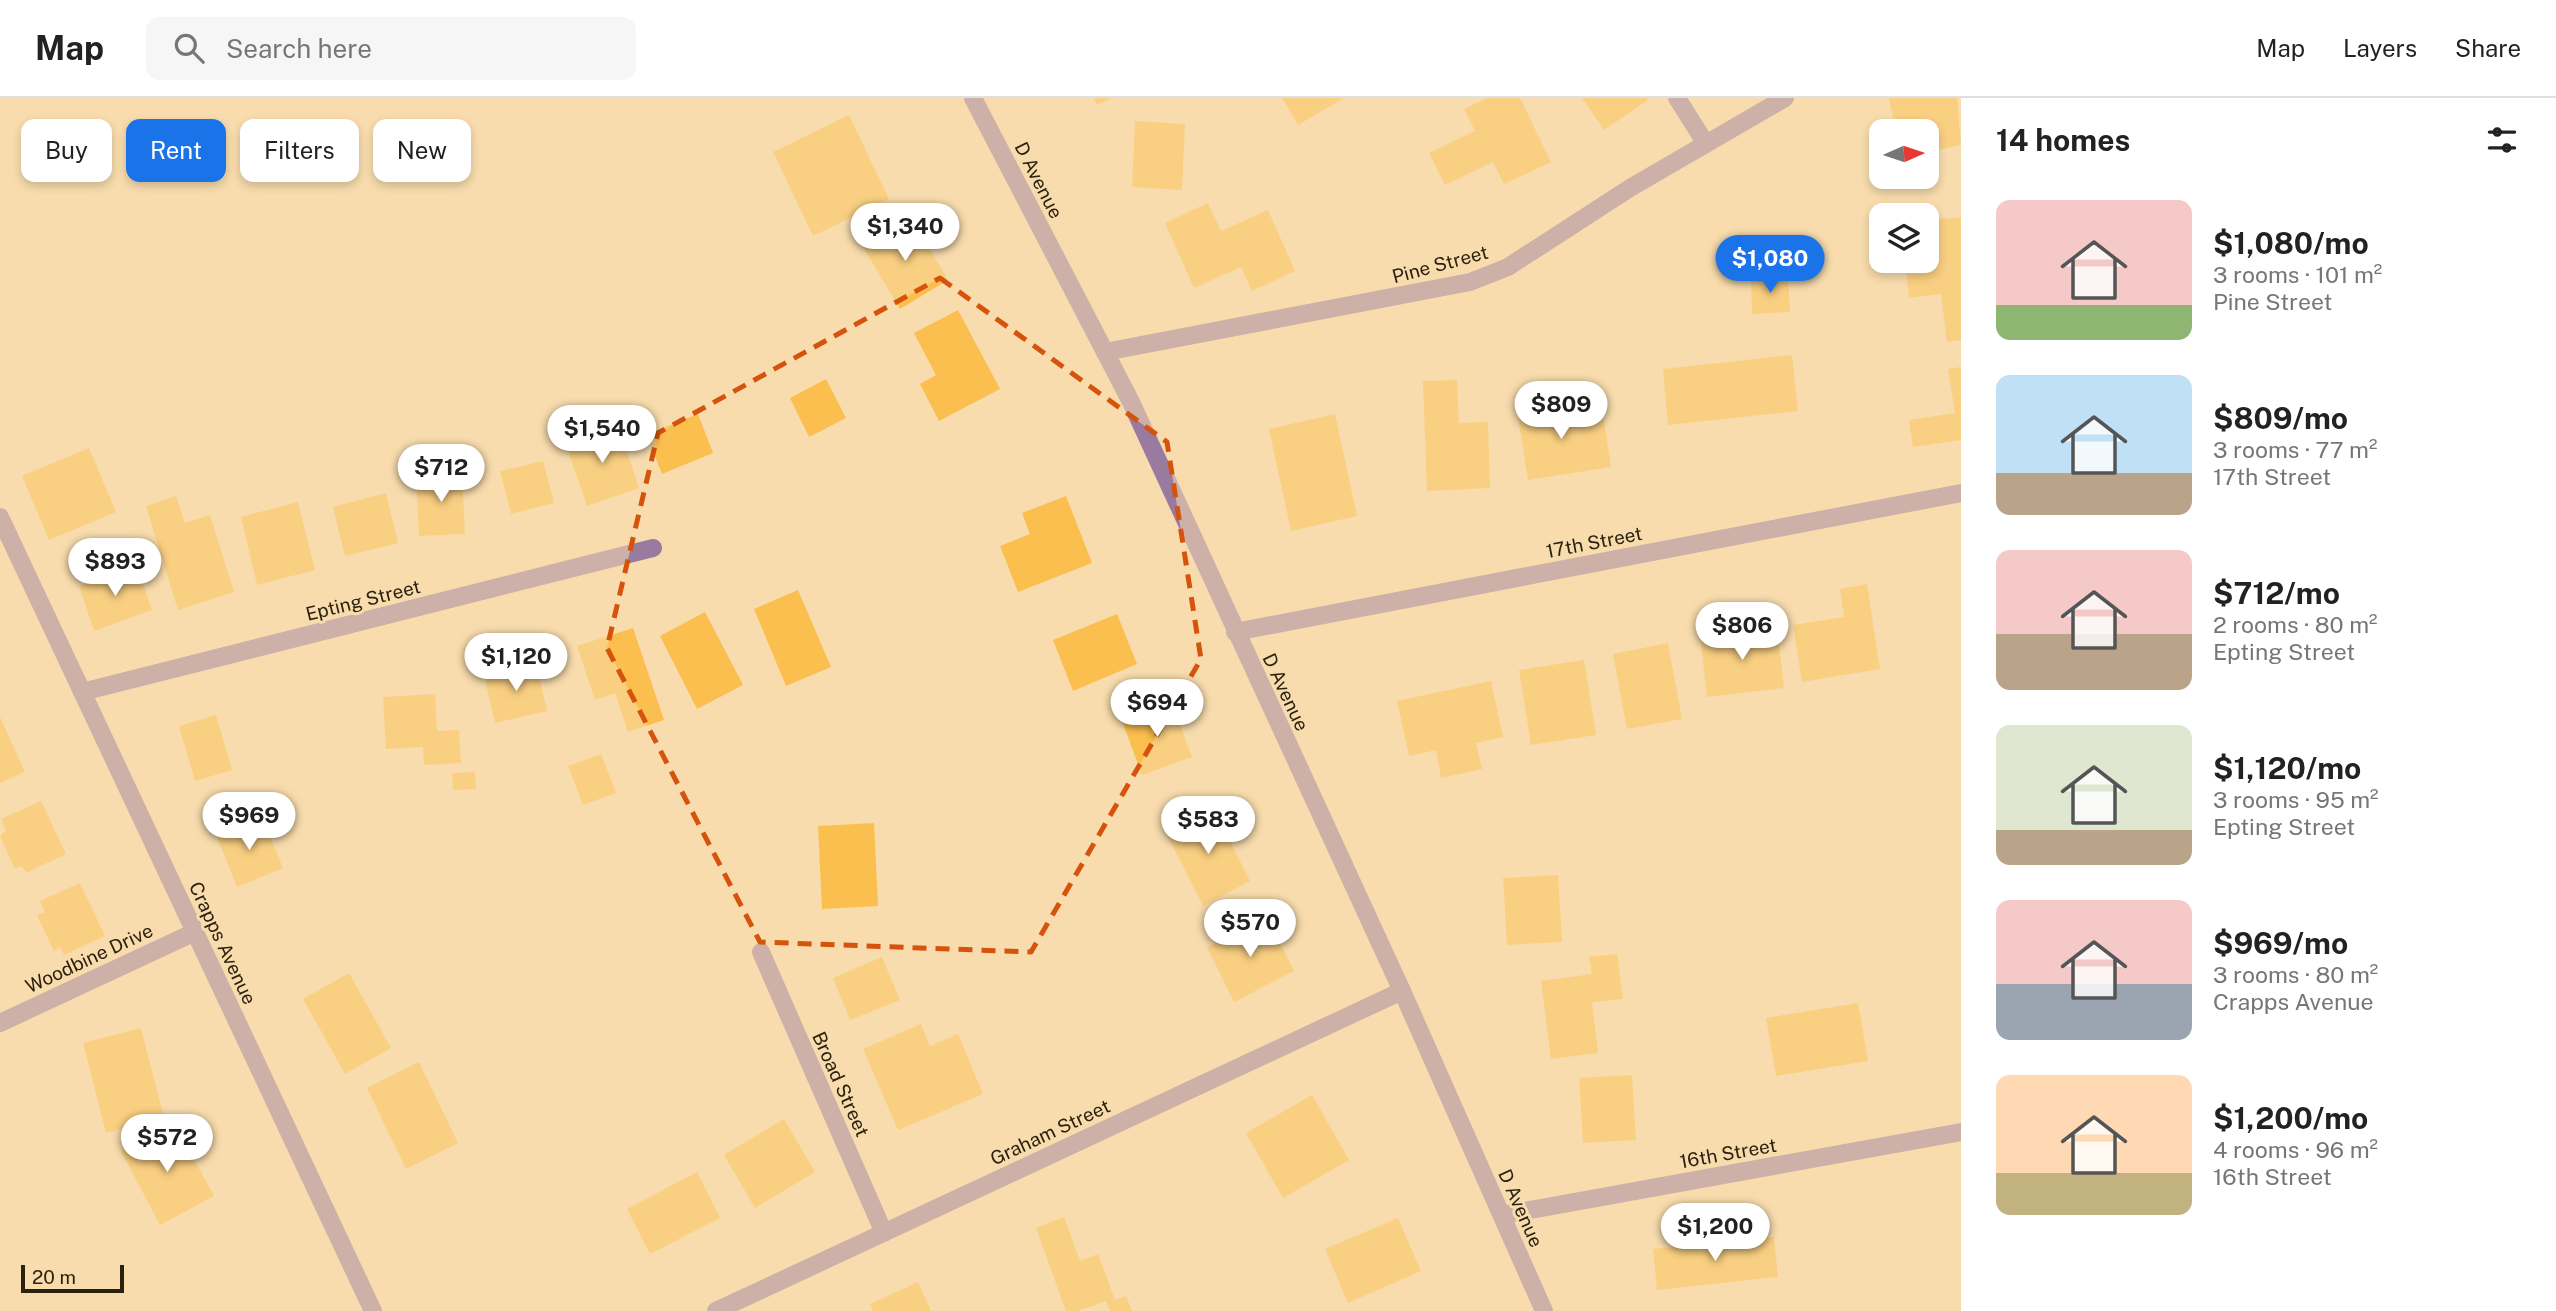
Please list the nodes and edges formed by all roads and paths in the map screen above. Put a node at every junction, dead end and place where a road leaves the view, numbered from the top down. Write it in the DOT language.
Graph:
graph roads {
  1 [pos="973,98"];
  2 [pos="1677,98"];
  3 [pos="1785,98"];
  4 [pos="1706,144"];
  5 [pos="1105,352"];
  6 [pos="1961,493"];
  7 [pos="0,517"];
  8 [pos="653,548"];
  9 [pos="1236,632"];
  10 [pos="82,692"];
  11 [pos="195,932"];
  12 [pos="761,952"];
  13 [pos="1402,991"];
  14 [pos="0,1023"];
  15 [pos="1961,1132"];
  16 [pos="1502,1215"];
  17 [pos="884,1233"];
  18 [pos="373,1311"];
  19 [pos="716,1311"];
  20 [pos="1544,1311"];
  1 -- 5 [label="street, D Avenue"];
  2 -- 4 [label="street"];
  3 -- 4 [label="street, Pine Street"];
  4 -- 5 [label="street, Pine Street"];
  5 -- 9 [label="street, D Avenue"];
  6 -- 9 [label="street, 17th Street"];
  7 -- 10 [label="street, Crapps Avenue"];
  8 -- 10 [label="street, Epting Street"];
  9 -- 13 [label="street, D Avenue"];
  10 -- 11 [label="street, Crapps Avenue"];
  11 -- 14 [label="street, Woodbine Drive"];
  11 -- 18 [label="street, Crapps Avenue"];
  12 -- 17 [label="street, Broad Street"];
  13 -- 16 [label="street, D Avenue"];
  13 -- 17 [label="street, Graham Street"];
  15 -- 16 [label="street, 16th Street"];
  16 -- 20 [label="street, D Avenue"];
  17 -- 19 [label="street, Graham Street"];
}
